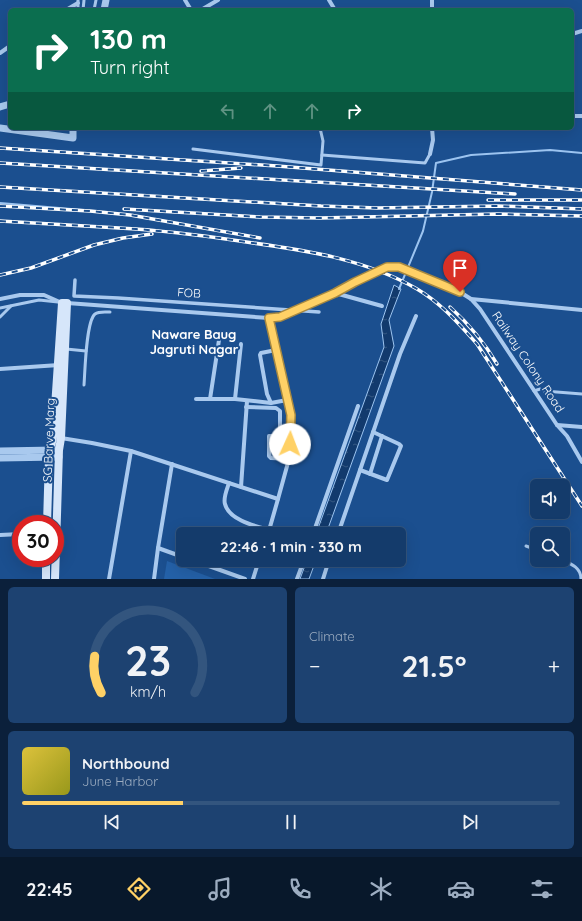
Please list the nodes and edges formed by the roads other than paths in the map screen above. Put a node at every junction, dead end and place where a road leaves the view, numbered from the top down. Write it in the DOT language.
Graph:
graph roads {
  1 [pos="218,0"];
  2 [pos="78,1"];
  3 [pos="69,8"];
  4 [pos="204,8"];
  5 [pos="15,130"];
  6 [pos="73,130"];
  7 [pos="320,130"];
  8 [pos="432,130"];
  9 [pos="194,149"];
  10 [pos="430,154"];
  11 [pos="322,155"];
  12 [pos="75,280"];
  13 [pos="335,293"];
  14 [pos="0,299"];
  15 [pos="471,299"];
  16 [pos="64,303"];
  17 [pos="11,306"];
  18 [pos="382,306"];
  19 [pos="0,308"];
  20 [pos="582,310"];
  21 [pos="110,312"];
  22 [pos="319,312"];
  23 [pos="416,316"];
  24 [pos="0,317"];
  25 [pos="269,318"];
  26 [pos="220,340"];
  27 [pos="241,344"];
  28 [pos="65,349"];
  29 [pos="276,350"];
  30 [pos="86,351"];
  31 [pos="61,365"];
  32 [pos="0,369"];
  33 [pos="84,385"];
  34 [pos="534,391"];
  35 [pos="582,394"];
  36 [pos="196,398"];
  37 [pos="210,399"];
  38 [pos="235,400"];
  39 [pos="287,400"];
  40 [pos="246,402"];
  41 [pos="271,403"];
  42 [pos="358,406"];
  43 [pos="246,407"];
  44 [pos="557,425"];
  45 [pos="582,427"];
  46 [pos="373,432"];
  47 [pos="281,436"];
  48 [pos="382,436"];
  49 [pos="61,438"];
  50 [pos="0,451"];
  51 [pos="131,451"];
  52 [pos="50,453"];
  53 [pos="366,453"];
  54 [pos="59,454"];
  55 [pos="376,456"];
  56 [pos="0,458"];
  57 [pos="280,458"];
  58 [pos="289,459"];
  59 [pos="582,462"];
  60 [pos="172,464"];
  61 [pos="360,470"];
  62 [pos="370,474"];
  63 [pos="229,483"];
  64 [pos="241,487"];
  65 [pos="49,496"];
  66 [pos="59,497"];
  67 [pos="278,499"];
  68 [pos="48,515"];
  69 [pos="58,515"];
  70 [pos="255,527"];
  71 [pos="270,527"];
  72 [pos="315,527"];
  73 [pos="340,527"];
  74 [pos="12,534"];
  75 [pos="0,535"];
  76 [pos="526,546"];
  77 [pos="530,547"];
  78 [pos="158,548"];
  79 [pos="176,554"];
  80 [pos="570,563"];
  81 [pos="46,567"];
  82 [pos="55,567"];
  83 [pos="212,567"];
  84 [pos="257,567"];
  85 [pos="301,567"];
  86 [pos="327,567"];
  87 [pos="46,579"];
  88 [pos="55,579"];
  89 [pos="109,579"];
  90 [pos="154,579"];
  91 [pos="245,579"];
  92 [pos="253,579"];
  93 [pos="297,579"];
  94 [pos="323,579"];
  95 [pos="581,579"];
  1 -- 4 [label="street"];
  2 -- 3 [label="street"];
  5 -- 6 [label="street"];
  7 -- 11 [label="lane"];
  8 -- 10 [label="street"];
  9 -- 11 [label="lane"];
  10 -- 11 [label="lane"];
  12 -- 22 [label="street, FOB"];
  13 -- 15 [label="street, Railway Colony Road"];
  13 -- 18 [label="street"];
  13 -- 25 [label="street, Railway Colony Road"];
  14 -- 16 [label="street, Railway Colony Road"];
  15 -- 20 [label="street"];
  15 -- 34 [label="street, Railway Colony Road"];
  16 -- 17 [label="lane"];
  16 -- 25 [label="street, Railway Colony Road"];
  16 -- 28 [label="main road, SG Barve Marg"];
  16 -- 31 [label="main road"];
  17 -- 19 [label="lane"];
  17 -- 24 [label="lane"];
  21 -- 30 [label="lane"];
  23 -- 46 [label="street"];
  25 -- 29 [label="street"];
  26 -- 37 [label="street"];
  27 -- 38 [label="street"];
  28 -- 30 [label="lane"];
  28 -- 31 [label="main road, SG Barve Marg"];
  29 -- 39 [label="street"];
  29 -- 41 [label="street"];
  30 -- 33 [label="lane"];
  31 -- 32 [label="street"];
  31 -- 49 [label="main road, SG Barve Marg"];
  31 -- 52 [label="main road"];
  34 -- 35 [label="lane"];
  34 -- 44 [label="street, Railway Colony Road"];
  36 -- 37 [label="street"];
  37 -- 38 [label="street"];
  38 -- 40 [label="street"];
  39 -- 41 [label="street"];
  39 -- 58 [label="street"];
  40 -- 41 [label="street"];
  40 -- 43 [label="street"];
  42 -- 72 [label="street"];
  43 -- 47 [label="street"];
  43 -- 64 [label="street"];
  44 -- 45 [label="street"];
  44 -- 59 [label="street, Railway Colony Road"];
  46 -- 48 [label="street"];
  46 -- 53 [label="street"];
  47 -- 57 [label="street"];
  47 -- 57 [label="street"];
  48 -- 55 [label="street"];
  48 -- 62 [label="street"];
  49 -- 51 [label="street"];
  49 -- 54 [label="main road, SG Barve Marg"];
  50 -- 52 [label="street"];
  51 -- 60 [label="street"];
  51 -- 89 [label="street"];
  52 -- 54 [label="street"];
  52 -- 56 [label="street"];
  52 -- 65 [label="main road"];
  53 -- 55 [label="street"];
  53 -- 61 [label="street"];
  54 -- 66 [label="main road, SG Barve Marg"];
  55 -- 62 [label="street"];
  57 -- 58 [label="street"];
  58 -- 67 [label="street"];
  60 -- 63 [label="street"];
  60 -- 78 [label="street"];
  61 -- 62 [label="street"];
  61 -- 73 [label="street"];
  63 -- 64 [label="street"];
  63 -- 70 [label="street"];
  64 -- 67 [label="street"];
  65 -- 66 [label="main road"];
  65 -- 68 [label="main road"];
  66 -- 69 [label="main road, SG Barve Marg"];
  67 -- 71 [label="street"];
  74 -- 75 [label="street"];
  76 -- 77 [label="lane"];
  78 -- 79 [label="street"];
  78 -- 90 [label="street"];
  80 -- 95 [label="lane"];
  81 -- 87 [label="main road"];
  82 -- 88 [label="main road, SG Barve Marg"];
  83 -- 91 [label="street"];
  84 -- 92 [label="street"];
  85 -- 93 [label="street"];
  86 -- 94 [label="street"];
}
